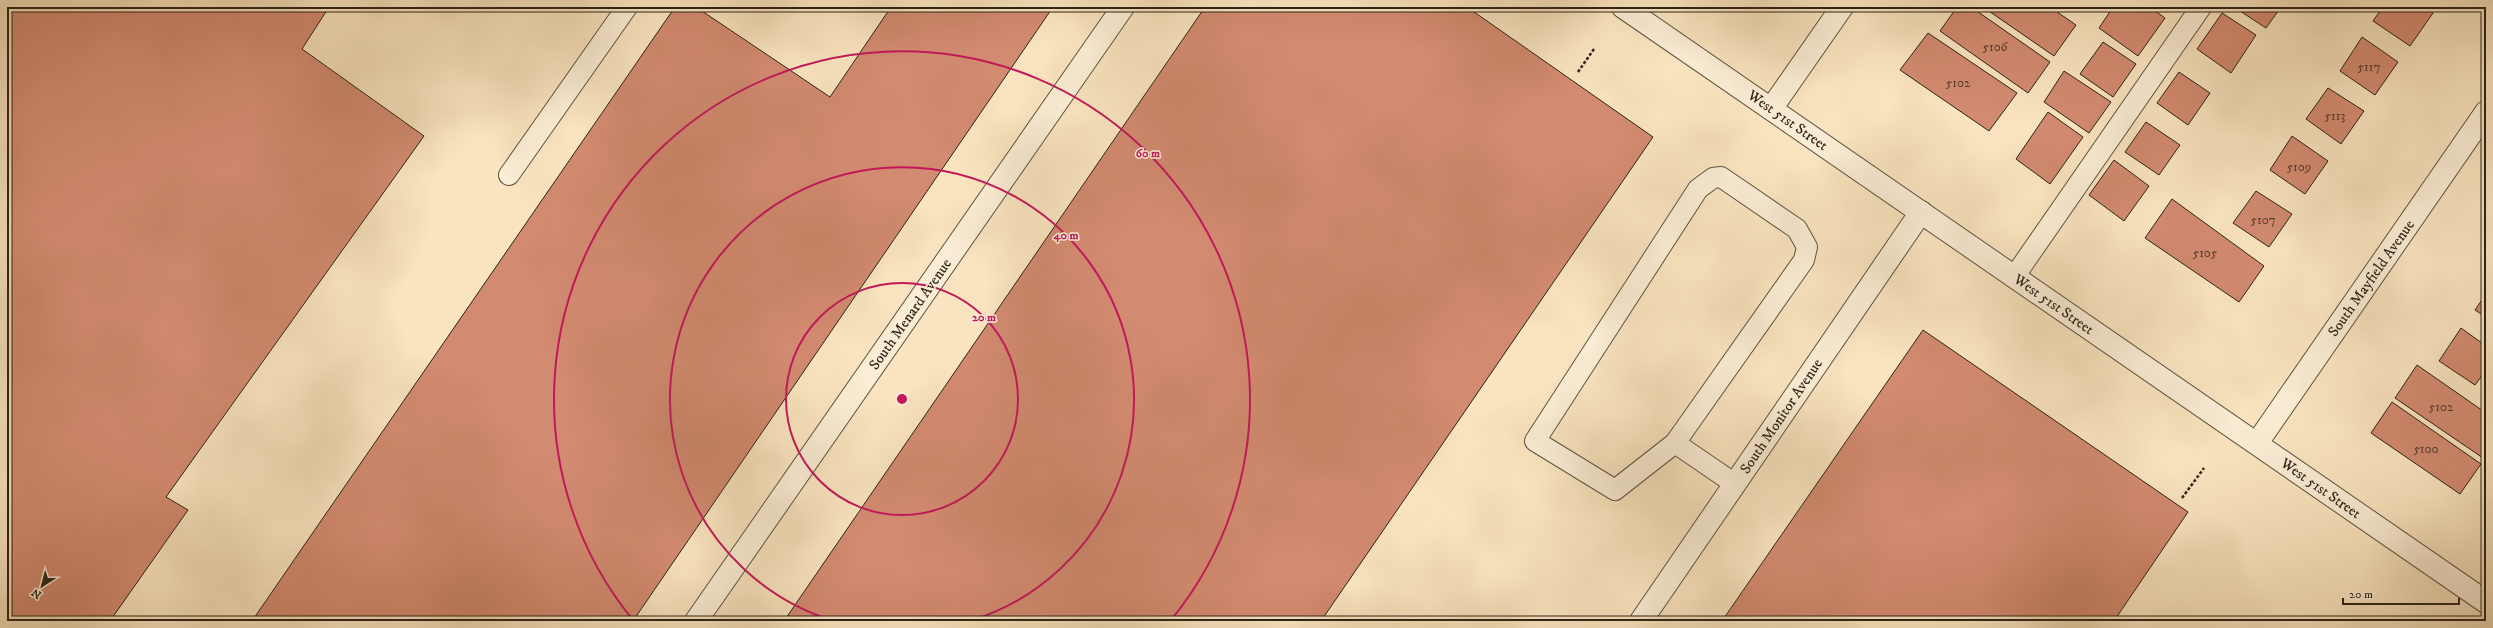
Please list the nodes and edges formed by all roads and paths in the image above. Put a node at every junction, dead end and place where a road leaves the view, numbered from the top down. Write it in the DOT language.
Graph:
graph roads {
  1 [pos="627,7"];
  2 [pos="1123,7"];
  3 [pos="1623,7"];
  4 [pos="1842,7"];
  5 [pos="2201,7"];
  6 [pos="1594,49"];
  7 [pos="1578,72"];
  8 [pos="1771,109"];
  9 [pos="2486,112"];
  10 [pos="510,175"];
  11 [pos="1921,212"];
  12 [pos="2014,277"];
  13 [pos="1675,443"];
  14 [pos="2257,443"];
  15 [pos="2204,468"];
  16 [pos="1735,484"];
  17 [pos="2182,498"];
  18 [pos="2486,602"];
  19 [pos="696,621"];
  20 [pos="1641,621"];
  1 -- 10 [label="lane"];
  2 -- 19 [label="street, South Menard Avenue"];
  3 -- 8 [label="street, West 51st Street"];
  4 -- 8 [label="street"];
  5 -- 12 [label="lane"];
  6 -- 7 [label="path"];
  8 -- 11 [label="street, West 51st Street"];
  9 -- 14 [label="street, South Mayfield Avenue"];
  11 -- 12 [label="street, West 51st Street"];
  11 -- 16 [label="street, South Monitor Avenue"];
  12 -- 14 [label="street, West 51st Street"];
  13 -- 13 [label="lane"];
  13 -- 16 [label="lane"];
  14 -- 18 [label="street, West 51st Street"];
  15 -- 17 [label="path"];
  16 -- 20 [label="street, South Monitor Avenue"];
}
